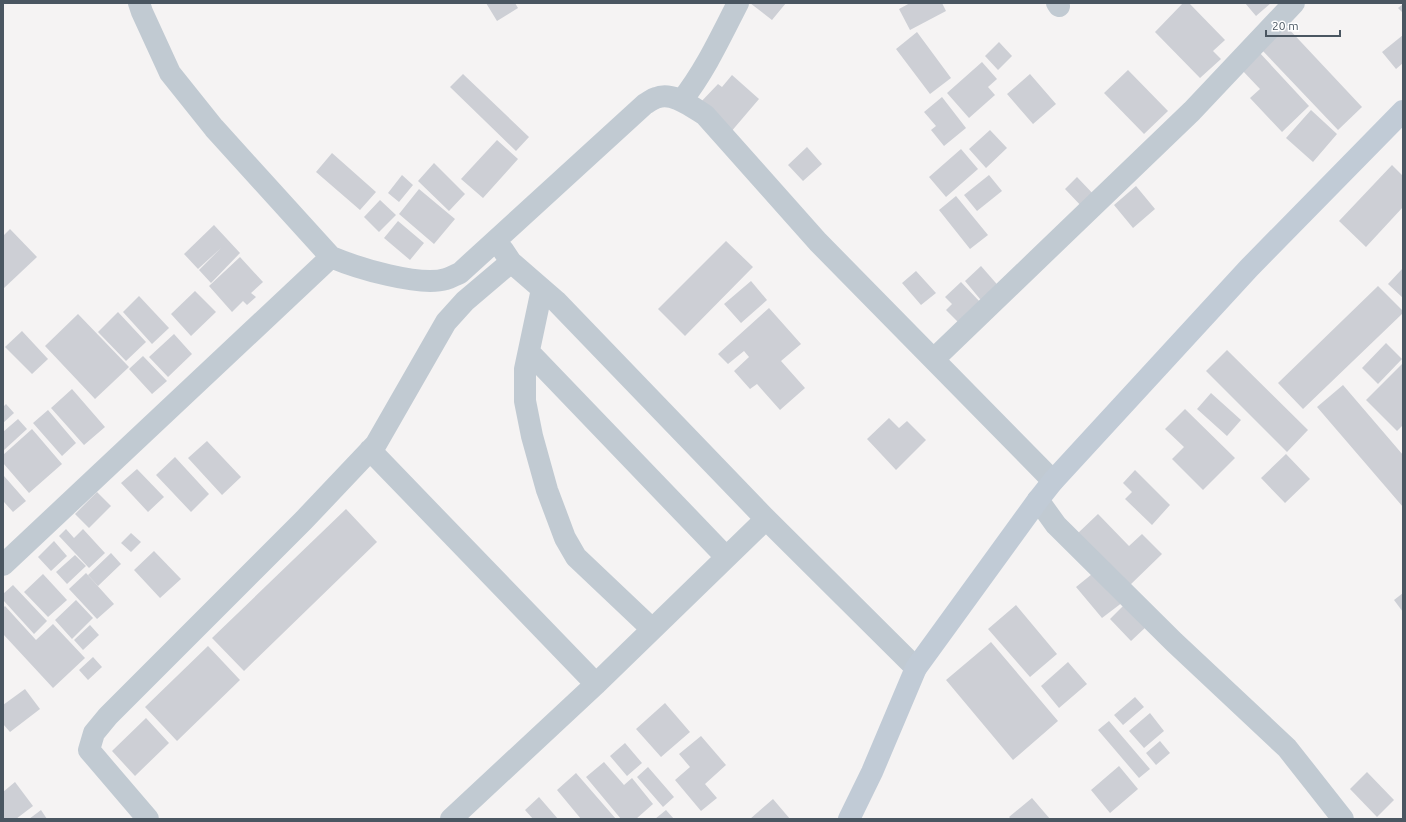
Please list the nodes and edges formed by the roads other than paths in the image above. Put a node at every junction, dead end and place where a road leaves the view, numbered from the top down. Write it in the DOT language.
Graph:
graph roads {
  1 [pos="139,3"];
  2 [pos="738,3"];
  3 [pos="1294,3"];
  4 [pos="682,100"];
  5 [pos="1403,112"];
  6 [pos="496,239"];
  7 [pos="332,257"];
  8 [pos="511,262"];
  9 [pos="542,289"];
  10 [pos="529,352"];
  11 [pos="934,359"];
  12 [pos="370,450"];
  13 [pos="1053,481"];
  14 [pos="1038,500"];
  15 [pos="766,519"];
  16 [pos="726,557"];
  17 [pos="3,565"];
  18 [pos="652,629"];
  19 [pos="916,668"];
  20 [pos="596,684"];
  21 [pos="148,819"];
  22 [pos="451,819"];
  23 [pos="849,819"];
  24 [pos="1343,819"];
  1 -- 7 [label="street"];
  2 -- 4 [label="street"];
  3 -- 11 [label="street"];
  4 -- 6 [label="street"];
  4 -- 11 [label="street"];
  5 -- 13 [label="main road"];
  6 -- 7 [label="street"];
  6 -- 8 [label="street"];
  7 -- 17 [label="street"];
  8 -- 9 [label="street"];
  8 -- 12 [label="street"];
  9 -- 10 [label="street"];
  9 -- 15 [label="street"];
  10 -- 16 [label="street"];
  10 -- 18 [label="street"];
  11 -- 13 [label="street"];
  12 -- 20 [label="street"];
  12 -- 21 [label="street"];
  13 -- 14 [label="main road"];
  14 -- 19 [label="main road"];
  14 -- 24 [label="street"];
  15 -- 16 [label="street"];
  15 -- 19 [label="street"];
  16 -- 18 [label="street"];
  18 -- 20 [label="street"];
  19 -- 23 [label="main road"];
  20 -- 22 [label="street"];
}
